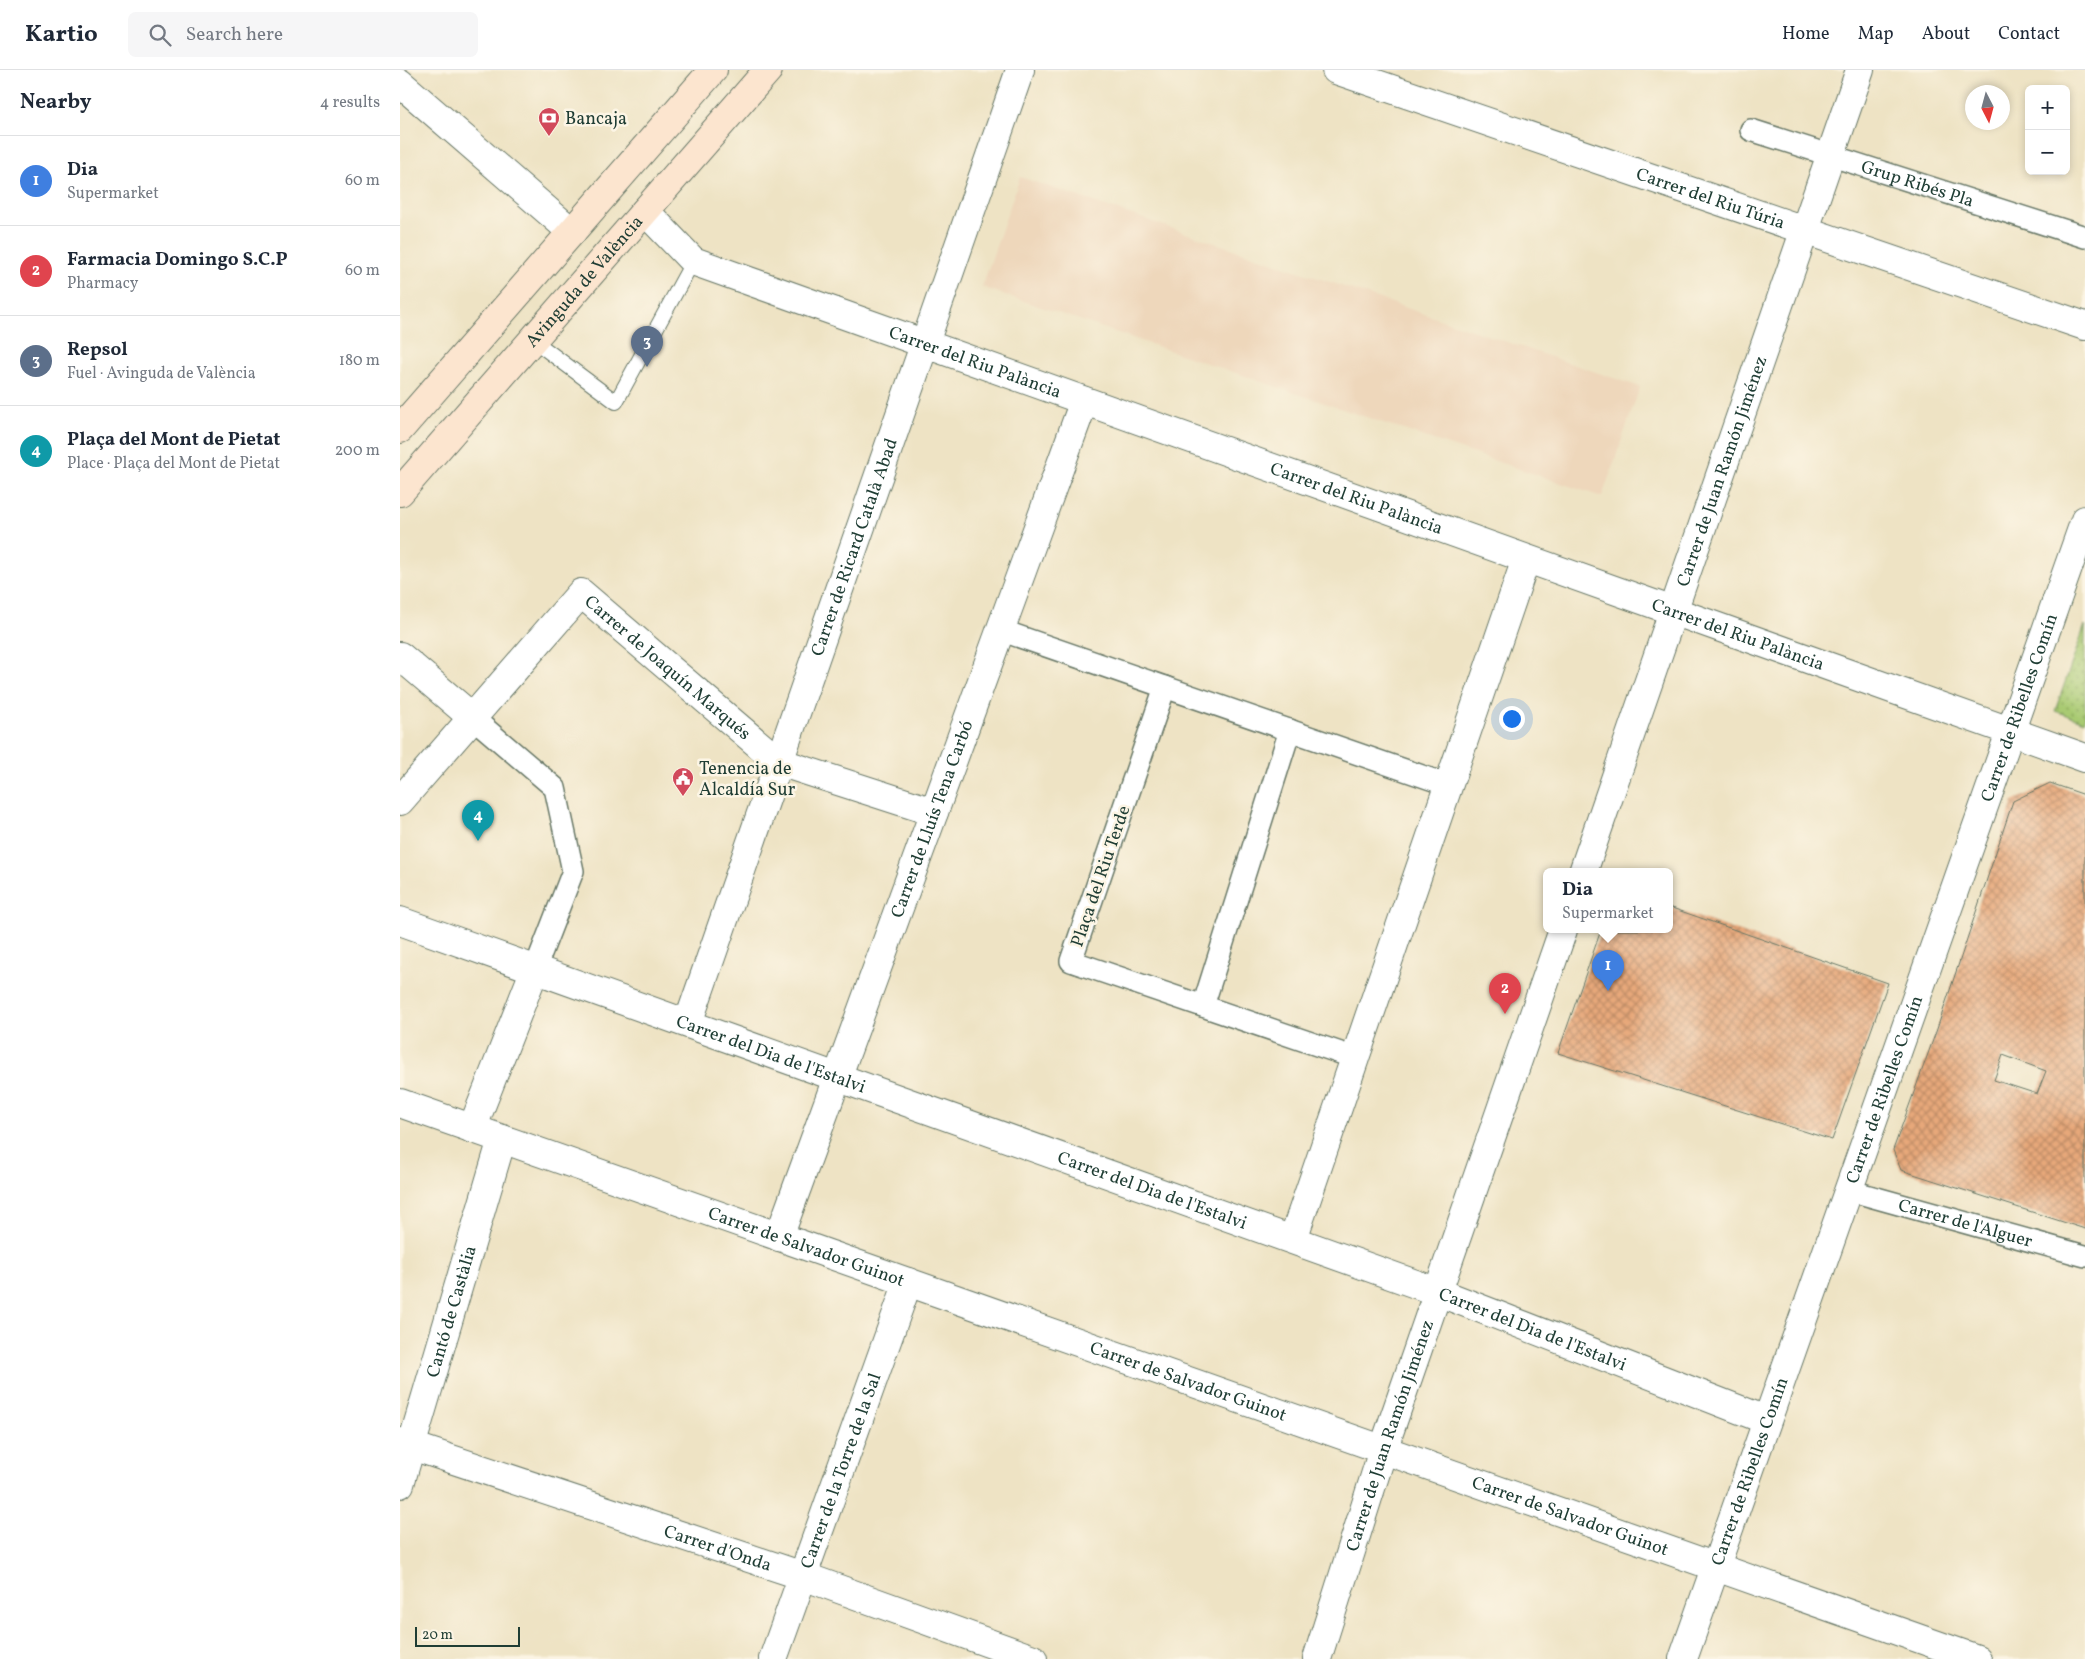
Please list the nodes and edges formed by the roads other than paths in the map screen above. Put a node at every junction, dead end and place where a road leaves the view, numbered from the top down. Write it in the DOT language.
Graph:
graph roads {
  1 [pos="713,70"];
  2 [pos="768,70"];
  3 [pos="1020,70"];
  4 [pos="1336,70"];
  5 [pos="1860,70"];
  6 [pos="400,83"];
  7 [pos="1751,130"];
  8 [pos="1831,155"];
  9 [pos="645,211"];
  10 [pos="1805,230"];
  11 [pos="572,232"];
  12 [pos="2085,237"];
  13 [pos="693,261"];
  14 [pos="2085,326"];
  15 [pos="533,340"];
  16 [pos="925,344"];
  17 [pos="1084,401"];
  18 [pos="400,430"];
  19 [pos="400,492"];
  20 [pos="2085,520"];
  21 [pos="1526,559"];
  22 [pos="1673,611"];
  23 [pos="1000,630"];
  24 [pos="400,656"];
  25 [pos="1165,687"];
  26 [pos="473,718"];
  27 [pos="1290,730"];
  28 [pos="2010,731"];
  29 [pos="2085,758"];
  30 [pos="779,762"];
  31 [pos="1448,785"];
  32 [pos="400,801"];
  33 [pos="934,812"];
  34 [pos="1584,868"];
  35 [pos="400,920"];
  36 [pos="1562,933"];
  37 [pos="535,969"];
  38 [pos="1203,1006"];
  39 [pos="688,1023"];
  40 [pos="1355,1058"];
  41 [pos="838,1077"];
  42 [pos="400,1103"];
  43 [pos="472,1129"];
  44 [pos="502,1139"];
  45 [pos="1848,1190"];
  46 [pos="779,1237"];
  47 [pos="1293,1239"];
  48 [pos="2085,1256"];
  49 [pos="908,1282"];
  50 [pos="1438,1292"];
  51 [pos="1766,1420"];
  52 [pos="405,1444"];
  53 [pos="1384,1450"];
  54 [pos="400,1484"];
  55 [pos="1714,1566"];
  56 [pos="803,1576"];
  57 [pos="773,1659"];
  58 [pos="1033,1659"];
  59 [pos="1317,1659"];
  60 [pos="1683,1659"];
  61 [pos="1976,1659"];
  1 -- 11 [label="main road"];
  2 -- 9 [label="main road, Avinguda de València"];
  3 -- 16 [label="street, Carrer de Ricard Català Abad"];
  4 -- 10 [label="street, Carrer del Riu Túria"];
  5 -- 8 [label="street, Carrer de Juan Ramón Jiménez"];
  6 -- 11 [label="street"];
  7 -- 8 [label="street, Grup Ribés Pla"];
  8 -- 10 [label="street, Carrer de Juan Ramón Jiménez"];
  8 -- 12 [label="street, Grup Ribés Pla"];
  9 -- 13 [label="street, Carrer del Riu Palància"];
  9 -- 15 [label="main road, Avinguda de València"];
  10 -- 14 [label="street, Carrer del Riu Túria"];
  10 -- 22 [label="street, Carrer de Juan Ramón Jiménez"];
  11 -- 18 [label="main road"];
  13 -- 15 [label="lane"];
  13 -- 16 [label="street, Carrer del Riu Palància"];
  15 -- 19 [label="main road, Avinguda de València"];
  16 -- 17 [label="street, Carrer del Riu Palància"];
  16 -- 30 [label="street, Carrer de Ricard Català Abad"];
  17 -- 21 [label="street, Carrer del Riu Palància"];
  17 -- 23 [label="street, Carrer de Lluís Tena Carbó"];
  20 -- 28 [label="street, Carrer de Ribelles Comín"];
  21 -- 22 [label="street, Carrer del Riu Palància"];
  21 -- 31 [label="street"];
  22 -- 28 [label="street, Carrer del Riu Palància"];
  22 -- 34 [label="street, Carrer de Juan Ramón Jiménez"];
  23 -- 25 [label="street"];
  23 -- 33 [label="street, Carrer de Lluís Tena Carbó"];
  24 -- 26 [label="street"];
  25 -- 27 [label="street"];
  25 -- 38 [label="street, Plaça del Riu Terde"];
  26 -- 30 [label="street, Carrer de Joaquín Marqués"];
  26 -- 32 [label="street"];
  26 -- 37 [label="street"];
  27 -- 31 [label="street"];
  27 -- 38 [label="street"];
  28 -- 29 [label="street, Carrer del Riu Palància"];
  28 -- 45 [label="street, Carrer de Ribelles Comín"];
  30 -- 33 [label="street, Carrer de Joaquín Marqués"];
  30 -- 39 [label="street, Carrer de Ricard Català Abad"];
  31 -- 40 [label="street"];
  33 -- 41 [label="street, Carrer de Lluís Tena Carbó"];
  35 -- 37 [label="street, Carrer del Dia de l'Estalvi"];
  36 -- 50 [label="street, Carrer de Juan Ramón Jiménez"];
  37 -- 39 [label="street, Carrer del Dia de l'Estalvi"];
  37 -- 43 [label="street"];
  38 -- 40 [label="street, Plaça del Riu Terde"];
  39 -- 41 [label="street, Carrer del Dia de l'Estalvi"];
  40 -- 47 [label="street"];
  41 -- 46 [label="street, Carrer de Lluís Tena Carbó"];
  41 -- 47 [label="street, Carrer del Dia de l'Estalvi"];
  42 -- 43 [label="street, Carrer de Salvador Guinot"];
  43 -- 44 [label="street, Carrer de Salvador Guinot"];
  44 -- 46 [label="street, Carrer de Salvador Guinot"];
  44 -- 52 [label="street, Cantó de Castàlia"];
  45 -- 48 [label="street, Carrer de l'Alguer"];
  45 -- 51 [label="street, Carrer de Ribelles Comín"];
  46 -- 49 [label="street, Carrer de Salvador Guinot"];
  47 -- 50 [label="street, Carrer del Dia de l'Estalvi"];
  49 -- 53 [label="street, Carrer de Salvador Guinot"];
  49 -- 56 [label="street, Carrer de la Torre de la Sal"];
  50 -- 51 [label="street, Carrer del Dia de l'Estalvi"];
  50 -- 53 [label="street, Carrer de Juan Ramón Jiménez"];
  51 -- 55 [label="street, Carrer de Ribelles Comín"];
  52 -- 54 [label="street, Cantó de Castàlia"];
  52 -- 56 [label="street, Carrer d'Onda"];
  53 -- 55 [label="street, Carrer de Salvador Guinot"];
  53 -- 59 [label="street, Carrer de Juan Ramón Jiménez"];
  55 -- 60 [label="street, Carrer de Ribelles Comín"];
  55 -- 61 [label="street, Carrer de Salvador Guinot"];
  56 -- 57 [label="street, Carrer de la Torre de la Sal"];
  56 -- 58 [label="street, Carrer d'Onda"];
}
